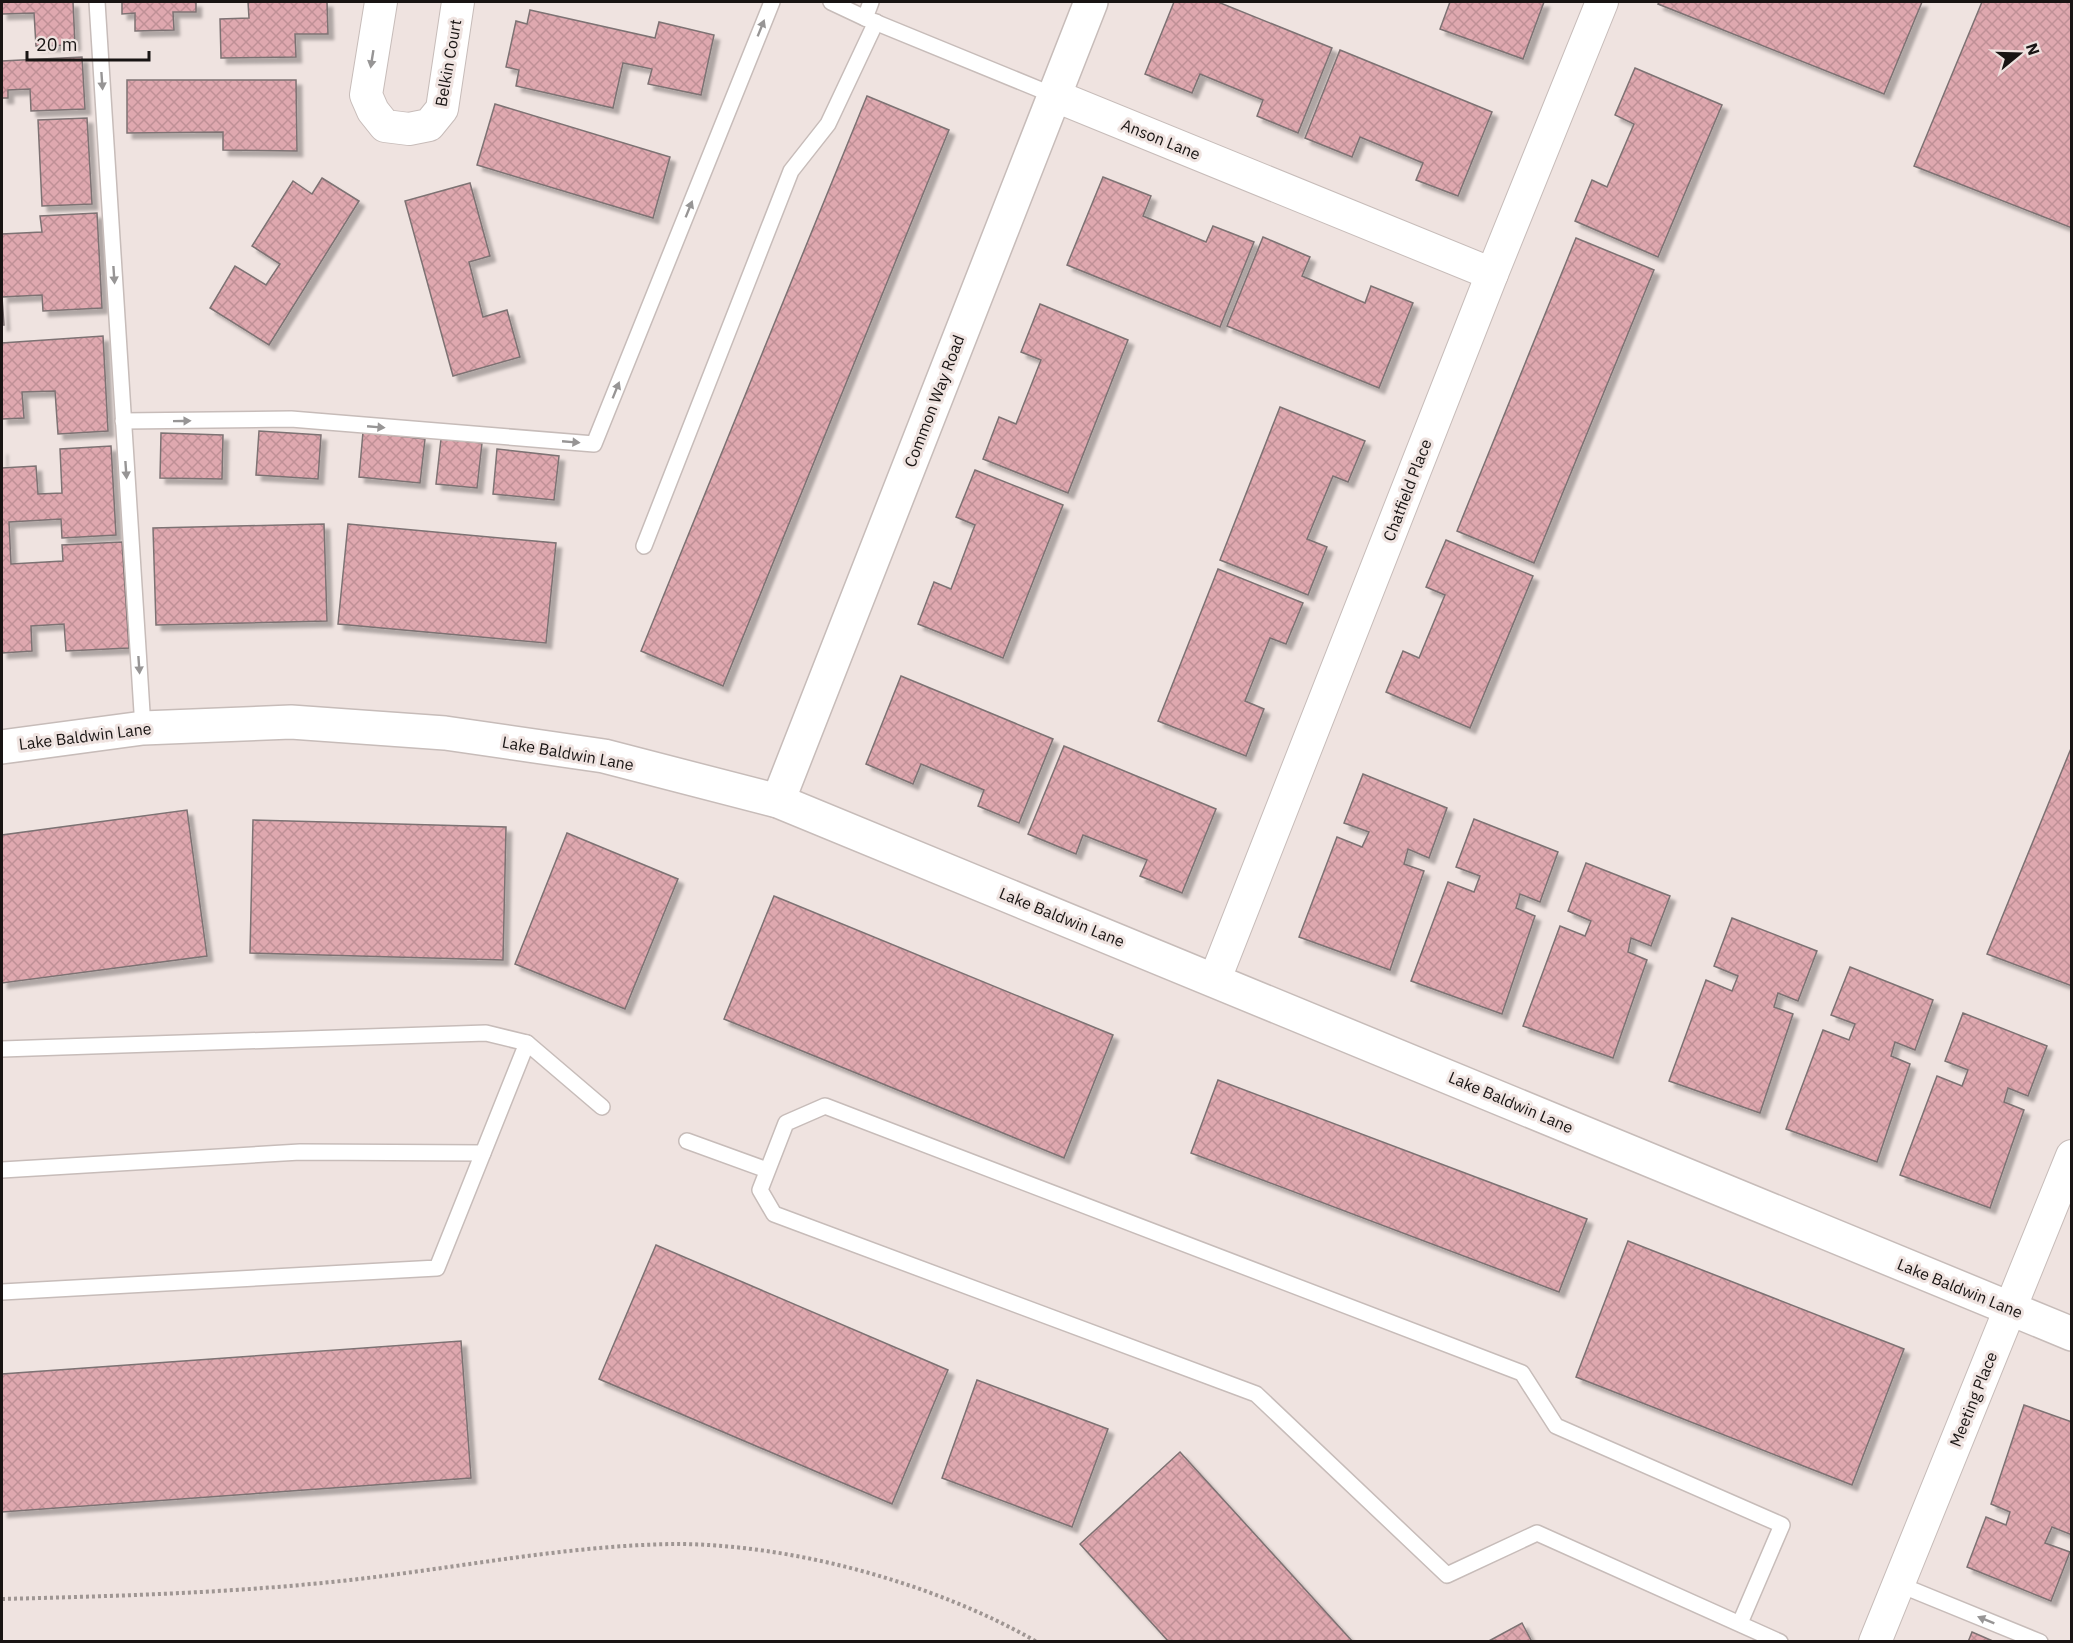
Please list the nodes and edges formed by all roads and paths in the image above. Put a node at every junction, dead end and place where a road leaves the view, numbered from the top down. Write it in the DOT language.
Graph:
graph roads {
  1 [pos="96,2"];
  2 [pos="381,2"];
  3 [pos="458,2"];
  4 [pos="772,2"];
  5 [pos="831,2"];
  6 [pos="871,2"];
  7 [pos="1091,2"];
  8 [pos="1602,2"];
  9 [pos="871,20"];
  10 [pos="1053,95"];
  11 [pos="1492,274"];
  12 [pos="123,421"];
  13 [pos="645,546"];
  14 [pos="143,728"];
  15 [pos="2,747"];
  16 [pos="778,801"];
  17 [pos="1215,979"];
  18 [pos="527,1043"];
  19 [pos="2,1049"];
  20 [pos="602,1107"];
  21 [pos="687,1141"];
  22 [pos="483,1153"];
  23 [pos="2072,1156"];
  24 [pos="2,1170"];
  25 [pos="767,1170"];
  26 [pos="2,1292"];
  27 [pos="2009,1308"];
  28 [pos="2072,1334"];
  29 [pos="1898,1584"];
  30 [pos="2,1599"];
  31 [pos="1740,1623"];
  32 [pos="1036,1641"];
  33 [pos="1780,1641"];
  34 [pos="1875,1641"];
  35 [pos="2040,1641"];
  1 -- 12 [label="lane, one-way"];
  2 -- 3 [label="street, Belkin Court, one-way"];
  12 -- 4 [label="lane, one-way"];
  5 -- 9 [label="lane, Anson Lane"];
  6 -- 9 [label="lane"];
  7 -- 10 [label="street, Common Way Road"];
  8 -- 11 [label="street, Chatfield Place"];
  9 -- 10 [label="lane, Anson Lane"];
  9 -- 13 [label="lane"];
  10 -- 11 [label="street, Anson Lane"];
  10 -- 16 [label="street, Common Way Road"];
  11 -- 17 [label="street, Chatfield Place"];
  12 -- 14 [label="lane, one-way"];
  14 -- 15 [label="street, Lake Baldwin Lane"];
  14 -- 16 [label="street, Lake Baldwin Lane"];
  16 -- 17 [label="street, Lake Baldwin Lane"];
  17 -- 27 [label="street, Lake Baldwin Lane"];
  18 -- 19 [label="lane"];
  18 -- 20 [label="lane"];
  18 -- 22 [label="lane"];
  21 -- 25 [label="lane"];
  22 -- 24 [label="lane"];
  22 -- 26 [label="lane"];
  23 -- 27 [label="street, Meeting Place"];
  25 -- 31 [label="lane"];
  25 -- 31 [label="lane"];
  27 -- 28 [label="street, Lake Baldwin Lane"];
  27 -- 29 [label="street, Meeting Place"];
  29 -- 34 [label="street, Meeting Place"];
  35 -- 29 [label="lane, one-way"];
  30 -- 32 [label="path"];
  31 -- 33 [label="lane"];
}
